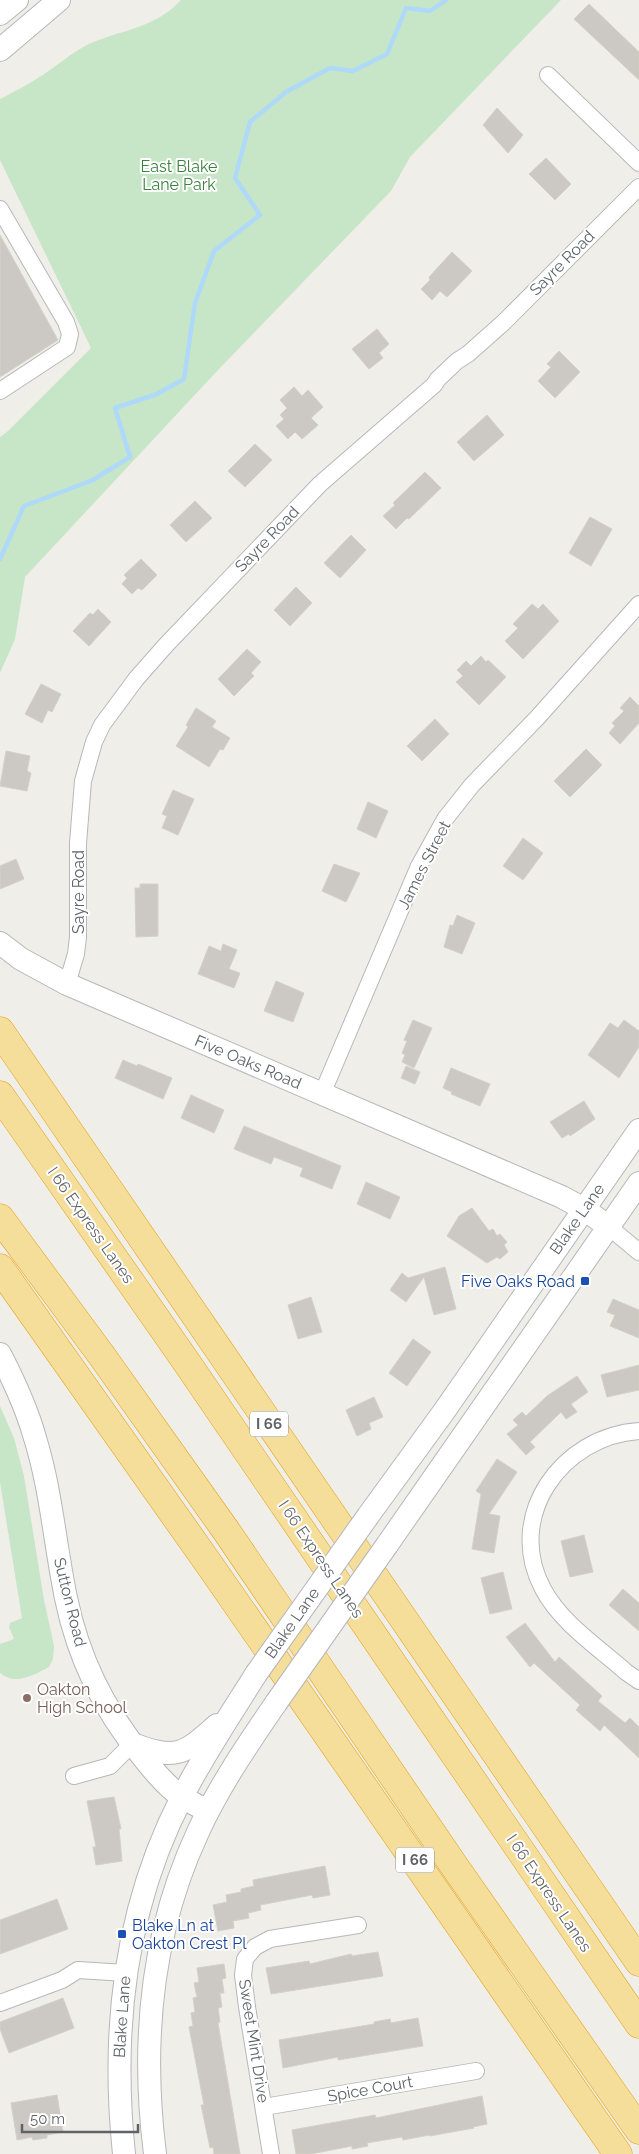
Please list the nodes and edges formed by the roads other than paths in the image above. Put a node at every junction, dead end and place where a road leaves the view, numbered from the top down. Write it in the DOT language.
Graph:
graph roads {
  1 [pos="17,0"];
  2 [pos="59,0"];
  3 [pos="0,14"];
  4 [pos="0,50"];
  5 [pos="548,75"];
  6 [pos="639,163"];
  7 [pos="639,187"];
  8 [pos="0,210"];
  9 [pos="0,392"];
  10 [pos="639,604"];
  11 [pos="0,943"];
  12 [pos="67,984"];
  13 [pos="0,1031"];
  14 [pos="322,1094"];
  15 [pos="0,1095"];
  16 [pos="639,1130"];
  17 [pos="639,1183"];
  18 [pos="584,1209"];
  19 [pos="0,1218"];
  20 [pos="609,1227"];
  21 [pos="639,1252"];
  22 [pos="0,1268"];
  23 [pos="0,1354"];
  24 [pos="639,1431"];
  25 [pos="639,1680"];
  26 [pos="233,1710"];
  27 [pos="132,1744"];
  28 [pos="74,1776"];
  29 [pos="182,1797"];
  30 [pos="208,1811"];
  31 [pos="358,1925"];
  32 [pos="639,1962"];
  33 [pos="125,1973"];
  34 [pos="0,2003"];
  35 [pos="639,2024"];
  36 [pos="476,2070"];
  37 [pos="264,2107"];
  38 [pos="639,2130"];
  39 [pos="124,2154"];
  40 [pos="155,2154"];
  41 [pos="271,2154"];
  42 [pos="618,2154"];
  1 -- 3 [label="main road"];
  2 -- 4 [label="main road"];
  5 -- 6 [label="street"];
  7 -- 12 [label="street, Sayre Road"];
  8 -- 9 [label="street"];
  10 -- 14 [label="street, James Street"];
  11 -- 12 [label="main road, Five Oaks Road"];
  12 -- 14 [label="main road, Five Oaks Road"];
  13 -- 32 [label="highway, I 66"];
  14 -- 18 [label="main road, Five Oaks Road"];
  15 -- 35 [label="highway, I 66 Express Lanes"];
  16 -- 18 [label="main road, Blake Lane"];
  17 -- 20 [label="main road, Blake Lane"];
  18 -- 20 [label="main road, Five Oaks Road"];
  18 -- 26 [label="main road, Blake Lane, bridge"];
  19 -- 38 [label="highway"];
  20 -- 21 [label="street, Five Oaks Road"];
  20 -- 30 [label="main road, Blake Lane, bridge"];
  22 -- 42 [label="highway, I 66"];
  23 -- 27 [label="main road, Sutton Road"];
  24 -- 25 [label="street"];
  26 -- 27 [label="main road"];
  26 -- 29 [label="main road, Blake Lane"];
  27 -- 28 [label="street"];
  27 -- 29 [label="main road, Sutton Road"];
  29 -- 30 [label="main road, Sutton Road"];
  29 -- 33 [label="main road, Blake Lane"];
  30 -- 40 [label="main road, Blake Lane"];
  31 -- 37 [label="street, Sweet Mint Drive"];
  33 -- 34 [label="street"];
  33 -- 39 [label="main road, Blake Lane"];
  36 -- 37 [label="street, Spice Court"];
  37 -- 41 [label="street, Sweet Mint Drive"];
}
